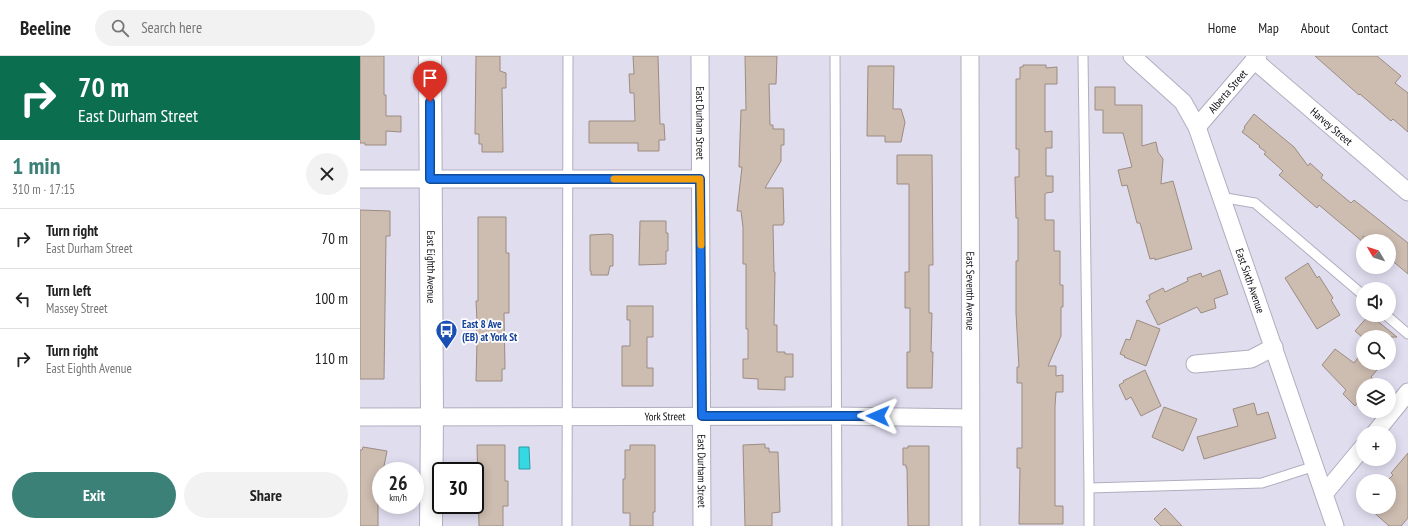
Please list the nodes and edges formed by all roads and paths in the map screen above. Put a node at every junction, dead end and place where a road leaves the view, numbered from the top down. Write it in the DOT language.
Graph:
graph roads {
  1 [pos="430,56"];
  2 [pos="568,56"];
  3 [pos="700,56"];
  4 [pos="835,56"];
  5 [pos="970,56"];
  6 [pos="1083,56"];
  7 [pos="1132,56"];
  8 [pos="1256,58"];
  9 [pos="1197,127"];
  10 [pos="568,178"];
  11 [pos="360,179"];
  12 [pos="430,179"];
  13 [pos="700,179"];
  14 [pos="1408,192"];
  15 [pos="1220,197"];
  16 [pos="1356,289"];
  17 [pos="1394,322"];
  18 [pos="1408,334"];
  19 [pos="1274,347"];
  20 [pos="1195,364"];
  21 [pos="1408,392"];
  22 [pos="567,416"];
  23 [pos="702,416"];
  24 [pos="836,416"];
  25 [pos="360,417"];
  26 [pos="432,418"];
  27 [pos="970,418"];
  28 [pos="1381,426"];
  29 [pos="1356,455"];
  30 [pos="1315,466"];
  31 [pos="1089,488"];
  32 [pos="1324,494"];
  33 [pos="431,526"];
  34 [pos="567,526"];
  35 [pos="702,526"];
  36 [pos="836,526"];
  37 [pos="971,526"];
  38 [pos="1089,526"];
  39 [pos="1335,526"];
  1 -- 12 [label="street, East Eighth Avenue"];
  2 -- 10 [label="lane"];
  3 -- 13 [label="street, East Durham Street"];
  4 -- 24 [label="lane"];
  5 -- 27 [label="street, East Seventh Avenue"];
  6 -- 31 [label="lane"];
  7 -- 9 [label="street, East Sixth Avenue"];
  8 -- 9 [label="street, Alberta Street"];
  8 -- 14 [label="street, Harvey Street"];
  9 -- 15 [label="street, East Sixth Avenue"];
  10 -- 12 [label="street"];
  10 -- 13 [label="street"];
  10 -- 22 [label="lane"];
  11 -- 12 [label="street"];
  12 -- 26 [label="street, East Eighth Avenue"];
  13 -- 23 [label="street, East Durham Street"];
  15 -- 16 [label="lane"];
  15 -- 19 [label="street, East Sixth Avenue"];
  17 -- 18 [label="lane"];
  19 -- 20 [label="street"];
  19 -- 30 [label="street, East Sixth Avenue"];
  21 -- 28 [label="street"];
  22 -- 23 [label="street, York Street"];
  22 -- 26 [label="street, York Street"];
  22 -- 34 [label="lane"];
  23 -- 24 [label="street, York Street"];
  23 -- 35 [label="street, East Durham Street"];
  24 -- 27 [label="street, York Street"];
  24 -- 36 [label="lane"];
  25 -- 26 [label="street, York Street"];
  26 -- 33 [label="street, East Eighth Avenue"];
  27 -- 37 [label="street, East Seventh Avenue"];
  29 -- 32 [label="street"];
  30 -- 31 [label="lane"];
  30 -- 32 [label="street, East Sixth Avenue"];
  31 -- 38 [label="lane"];
  32 -- 39 [label="street, East Sixth Avenue"];
}
